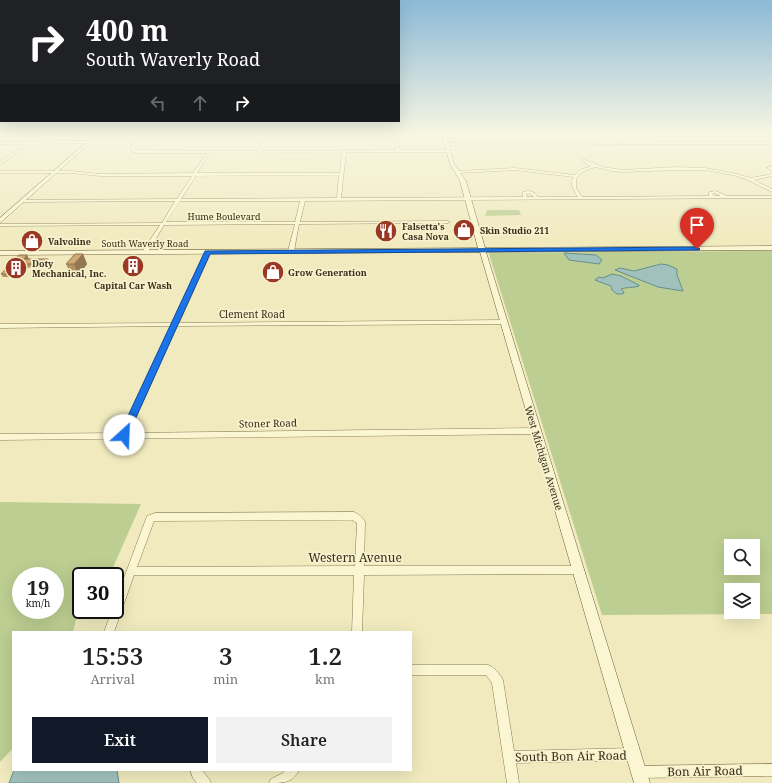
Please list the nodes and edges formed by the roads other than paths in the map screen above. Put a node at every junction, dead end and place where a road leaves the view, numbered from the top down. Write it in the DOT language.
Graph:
graph roads {
  1 [pos="0,172"];
  2 [pos="55,172"];
  3 [pos="196,172"];
  4 [pos="458,172"];
  5 [pos="467,172"];
  6 [pos="537,172"];
  7 [pos="581,172"];
  8 [pos="620,172"];
  9 [pos="630,172"];
  10 [pos="718,172"];
  11 [pos="341,174"];
  12 [pos="194,175"];
  13 [pos="772,175"];
  14 [pos="575,176"];
  15 [pos="752,179"];
  16 [pos="772,190"];
  17 [pos="772,197"];
  18 [pos="468,198"];
  19 [pos="581,198"];
  20 [pos="303,199"];
  21 [pos="339,199"];
  22 [pos="178,200"];
  23 [pos="22,201"];
  24 [pos="0,221"];
  25 [pos="448,222"];
  26 [pos="298,223"];
  27 [pos="163,224"];
  28 [pos="0,225"];
  29 [pos="772,248"];
  30 [pos="482,250"];
  31 [pos="291,251"];
  32 [pos="145,252"];
  33 [pos="208,252"];
  34 [pos="0,253"];
  35 [pos="503,322"];
  36 [pos="174,325"];
  37 [pos="0,326"];
  38 [pos="536,431"];
  39 [pos="124,435"];
  40 [pos="0,436"];
  41 [pos="360,570"];
  42 [pos="578,570"];
  43 [pos="131,571"];
  44 [pos="109,631"];
  45 [pos="357,631"];
  46 [pos="412,670"];
  47 [pos="633,754"];
  48 [pos="509,757"];
  49 [pos="772,770"];
  50 [pos="196,771"];
  51 [pos="292,771"];
  52 [pos="640,777"];
  53 [pos="205,783"];
  54 [pos="275,783"];
  55 [pos="513,783"];
  1 -- 2 [label="street"];
  2 -- 12 [label="street"];
  2 -- 23 [label="street"];
  3 -- 12 [label="street"];
  4 -- 5 [label="street"];
  4 -- 18 [label="street, West Michigan Avenue"];
  6 -- 14 [label="street"];
  7 -- 14 [label="street"];
  8 -- 9 [label="street"];
  10 -- 15 [label="street"];
  11 -- 12 [label="street"];
  11 -- 21 [label="street"];
  12 -- 22 [label="street"];
  13 -- 15 [label="street"];
  14 -- 19 [label="street"];
  15 -- 16 [label="street"];
  17 -- 19 [label="street"];
  18 -- 19 [label="street"];
  18 -- 21 [label="street"];
  18 -- 30 [label="street, West Michigan Avenue"];
  20 -- 21 [label="street"];
  20 -- 22 [label="street"];
  20 -- 26 [label="street"];
  22 -- 23 [label="street"];
  22 -- 27 [label="street"];
  23 -- 24 [label="street"];
  25 -- 26 [label="street, Hume Boulevard"];
  26 -- 27 [label="street, Hume Boulevard"];
  26 -- 31 [label="street"];
  27 -- 28 [label="street, Hume Boulevard"];
  27 -- 32 [label="street"];
  29 -- 30 [label="street, South Waverly Road"];
  30 -- 31 [label="street, South Waverly Road"];
  30 -- 35 [label="street, West Michigan Avenue"];
  31 -- 33 [label="street, South Waverly Road"];
  32 -- 33 [label="street, South Waverly Road"];
  32 -- 34 [label="street, South Waverly Road"];
  33 -- 36 [label="street"];
  35 -- 36 [label="street, Clement Road"];
  35 -- 38 [label="street, West Michigan Avenue"];
  36 -- 37 [label="street, Clement Road"];
  36 -- 39 [label="street"];
  38 -- 39 [label="street, Stoner Road"];
  38 -- 42 [label="street, West Michigan Avenue"];
  39 -- 40 [label="street, Stoner Road"];
  41 -- 42 [label="street, Western Avenue"];
  41 -- 43 [label="street, Western Avenue"];
  41 -- 43 [label="street"];
  41 -- 45 [label="street"];
  42 -- 47 [label="street, West Michigan Avenue"];
  43 -- 44 [label="street"];
  46 -- 48 [label="street"];
  47 -- 48 [label="street, South Bon Air Road"];
  47 -- 52 [label="street, West Michigan Avenue"];
  48 -- 55 [label="street"];
  49 -- 52 [label="street, Bon Air Road"];
  50 -- 53 [label="street"];
  51 -- 54 [label="street"];
}
